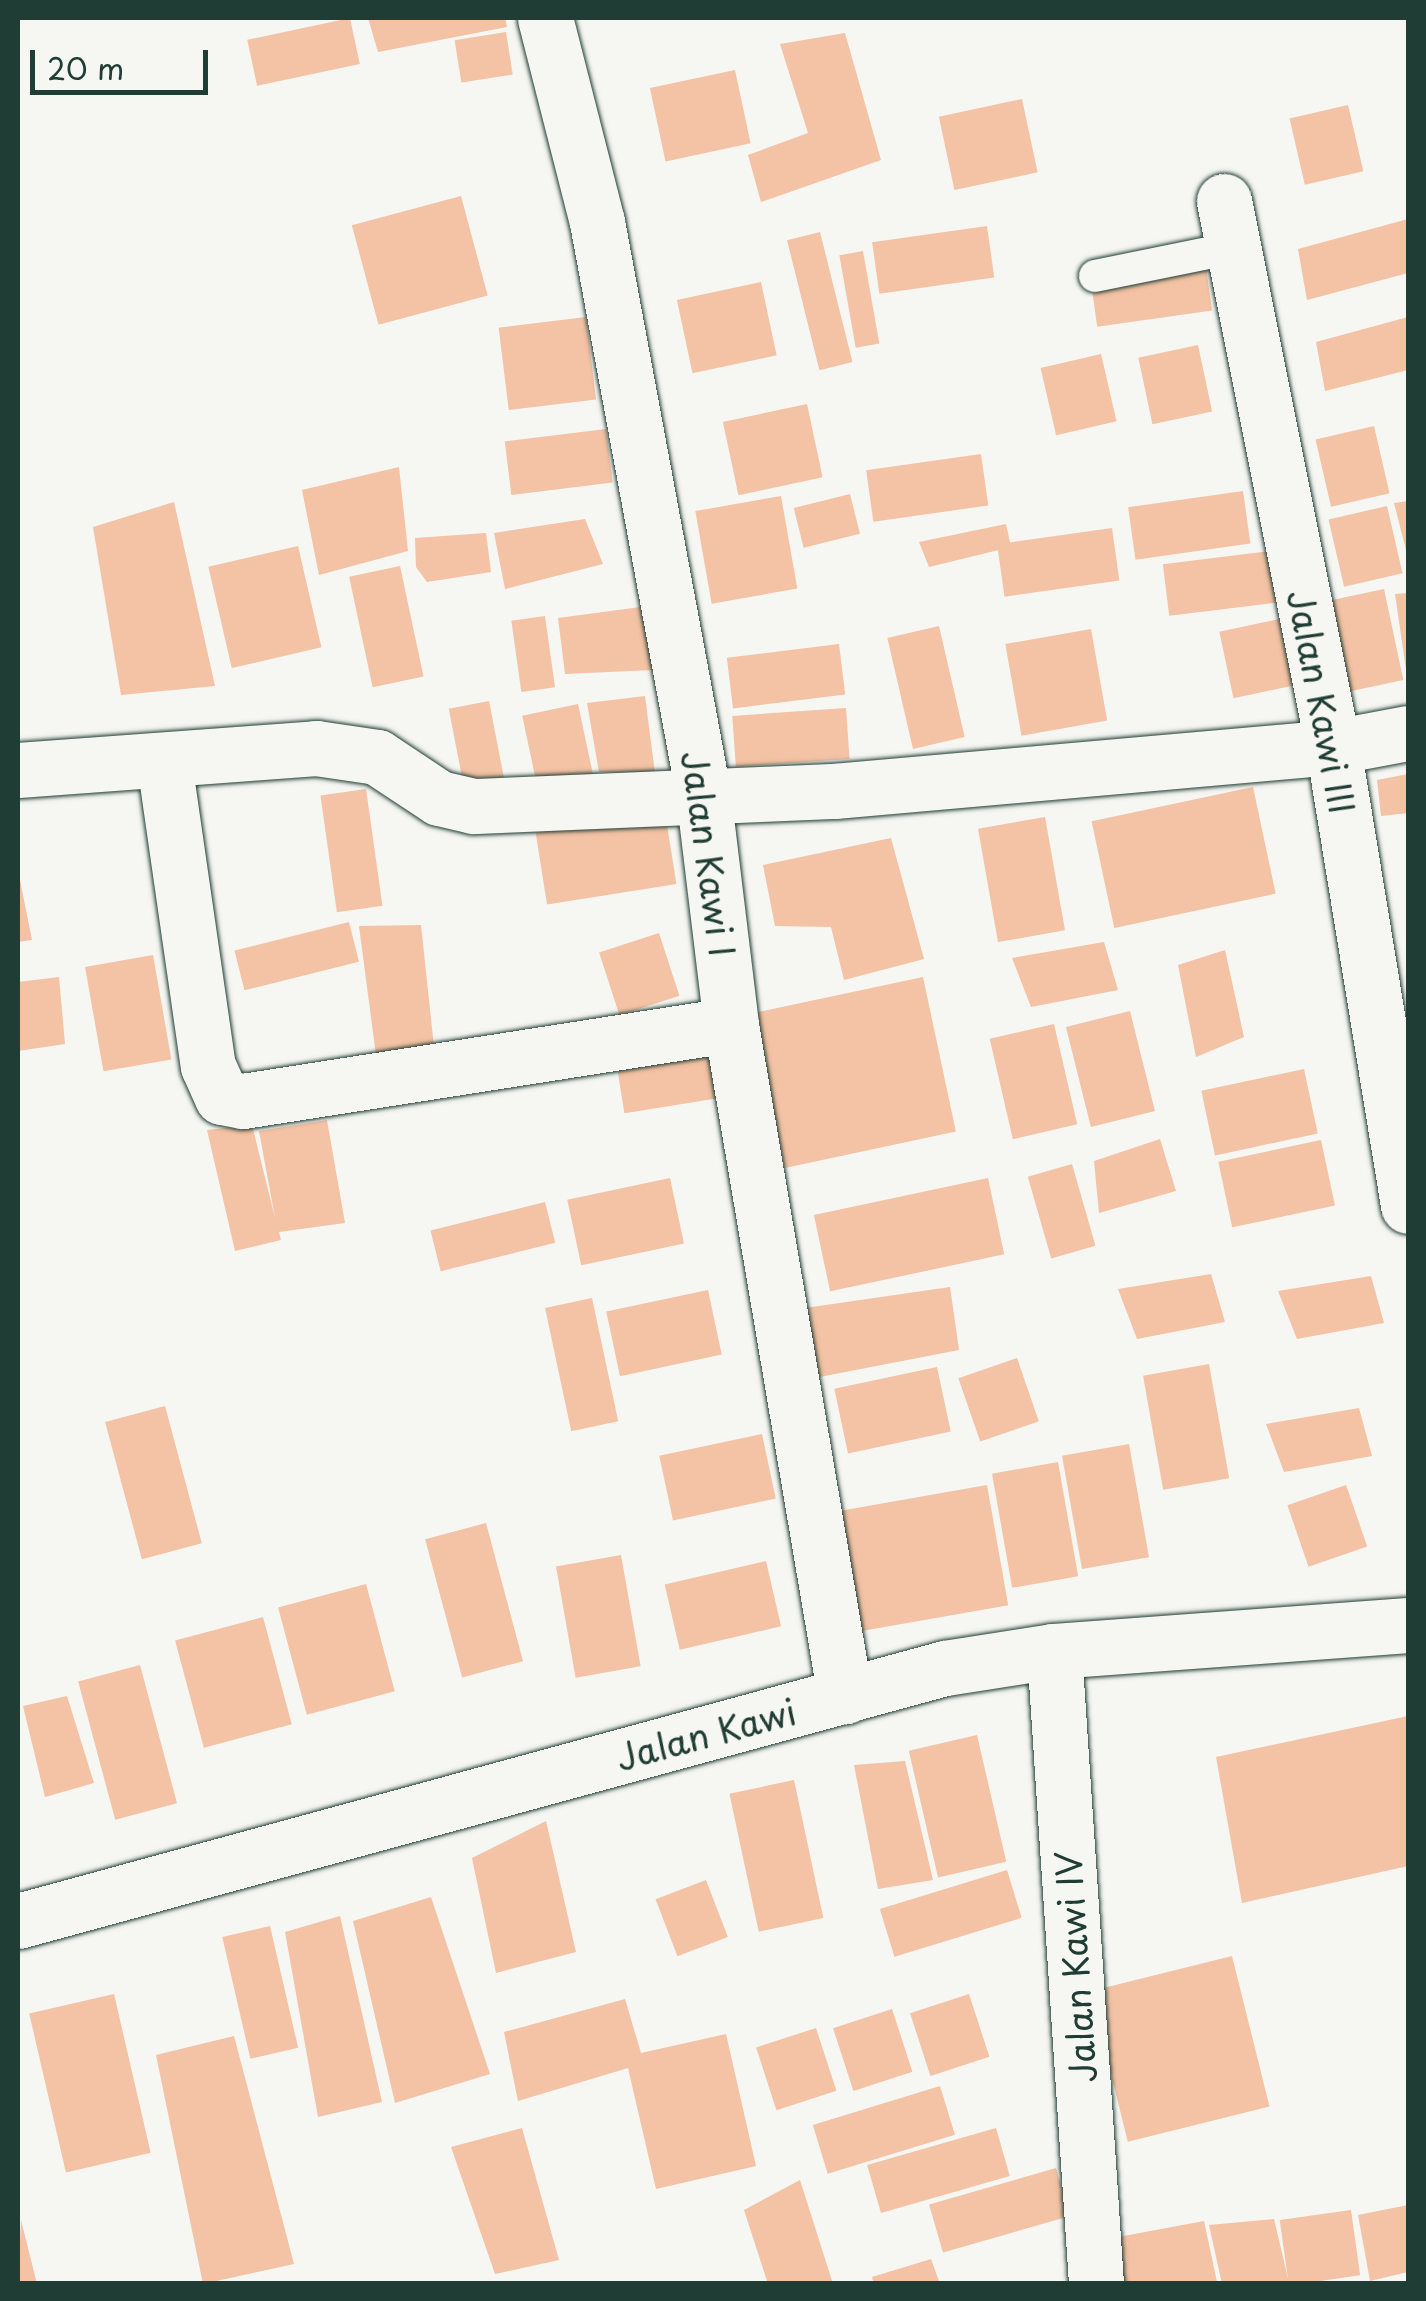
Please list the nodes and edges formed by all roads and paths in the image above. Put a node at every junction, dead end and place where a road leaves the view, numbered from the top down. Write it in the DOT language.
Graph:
graph roads {
  1 [pos="545,18"];
  2 [pos="1229,224"];
  3 [pos="1094,276"];
  4 [pos="1408,733"];
  5 [pos="1333,746"];
  6 [pos="164,762"];
  7 [pos="18,770"];
  8 [pos="703,792"];
  9 [pos="731,1024"];
  10 [pos="1408,1206"];
  11 [pos="1408,1625"];
  12 [pos="1054,1651"];
  13 [pos="845,1696"];
  14 [pos="18,1921"];
  15 [pos="1096,2284"];
  1 -- 8 [label="street, Jalan Kawi I"];
  2 -- 3 [label="lane"];
  2 -- 5 [label="street, Jalan Kawi III"];
  4 -- 5 [label="street"];
  5 -- 8 [label="street"];
  5 -- 10 [label="street, Jalan Kawi III"];
  6 -- 7 [label="street"];
  6 -- 8 [label="street"];
  6 -- 9 [label="street"];
  8 -- 9 [label="street, Jalan Kawi I"];
  9 -- 13 [label="street, Jalan Kawi I"];
  11 -- 12 [label="street, Jalan Kawi"];
  12 -- 13 [label="street, Jalan Kawi"];
  12 -- 15 [label="street, Jalan Kawi IV"];
  13 -- 14 [label="street, Jalan Kawi"];
}
